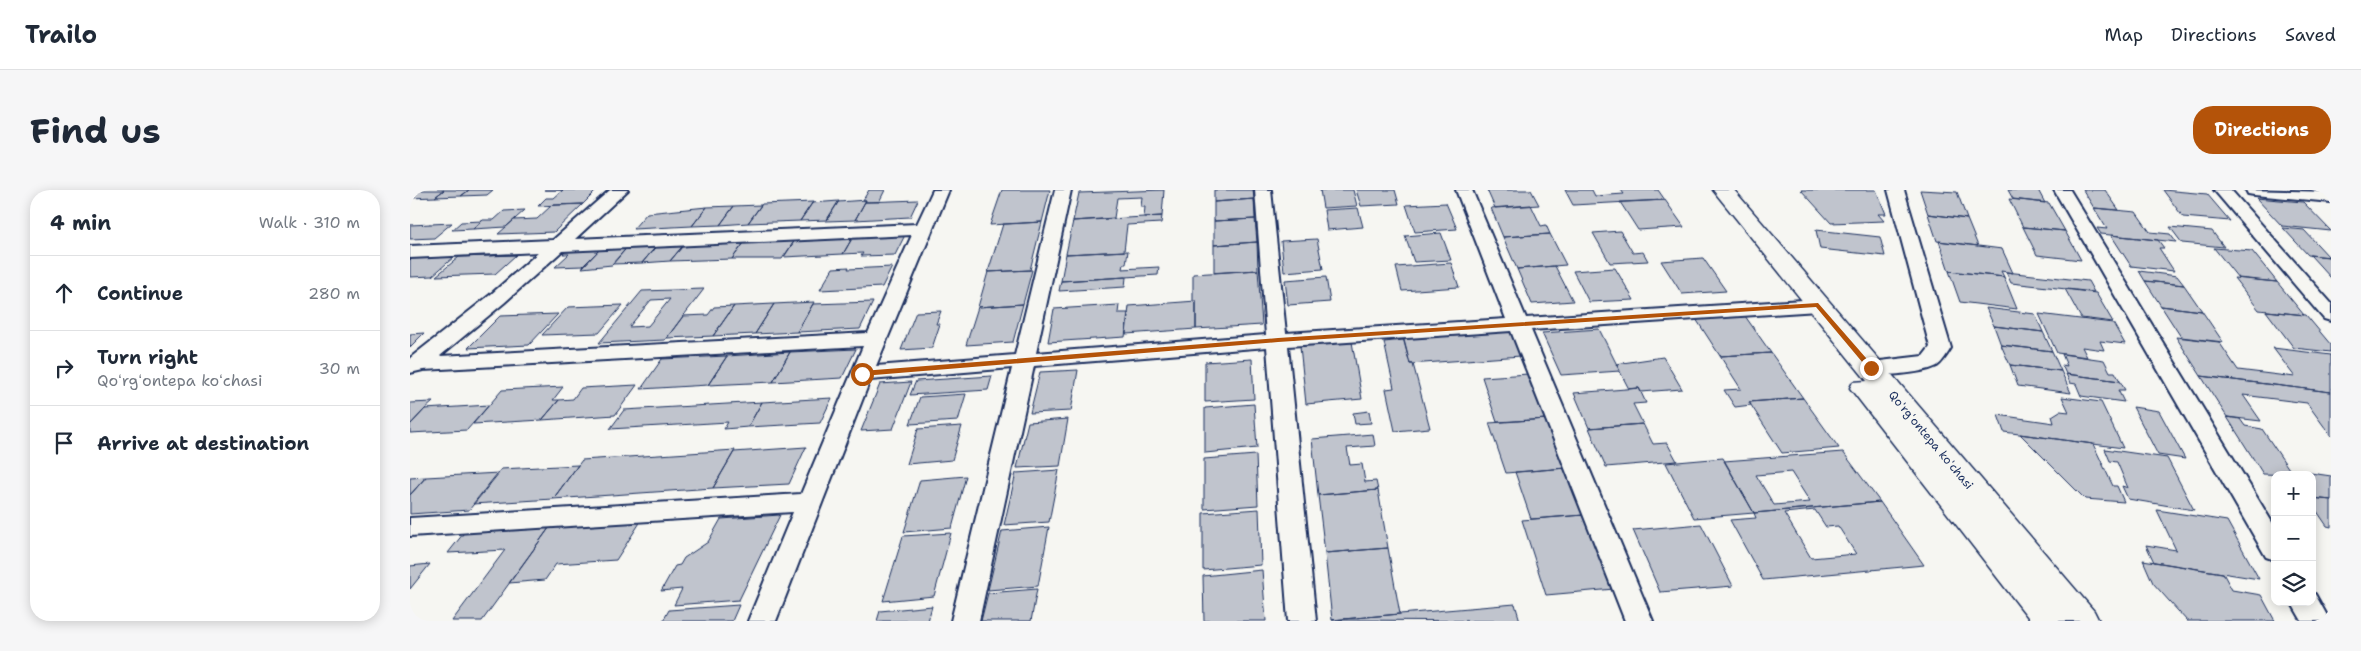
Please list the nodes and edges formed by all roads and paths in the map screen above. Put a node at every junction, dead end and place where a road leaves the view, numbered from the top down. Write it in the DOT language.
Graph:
graph roads {
  1 [pos="620,190"];
  2 [pos="941,190"];
  3 [pos="1063,190"];
  4 [pos="1263,190"];
  5 [pos="1464,190"];
  6 [pos="1704,190"];
  7 [pos="1723,190"];
  8 [pos="1896,190"];
  9 [pos="2062,190"];
  10 [pos="2222,190"];
  11 [pos="2254,190"];
  12 [pos="2331,198"];
  13 [pos="923,229"];
  14 [pos="555,246"];
  15 [pos="410,252"];
  16 [pos="1808,305"];
  17 [pos="2331,315"];
  18 [pos="1519,323"];
  19 [pos="876,339"];
  20 [pos="1278,340"];
  21 [pos="1025,361"];
  22 [pos="412,366"];
  23 [pos="1871,368"];
  24 [pos="862,374"];
  25 [pos="810,502"];
  26 [pos="410,527"];
  27 [pos="2271,543"];
  28 [pos="2307,606"];
  29 [pos="762,621"];
  30 [pos="965,621"];
  31 [pos="1302,621"];
  32 [pos="1639,621"];
  33 [pos="2051,621"];
  34 [pos="2082,621"];
  35 [pos="2316,621"];
  1 -- 14 [label="street"];
  2 -- 13 [label="street"];
  3 -- 21 [label="street"];
  4 -- 20 [label="street"];
  5 -- 18 [label="street"];
  6 -- 16 [label="main road, Qoʻrgʻontepa koʻchasi"];
  7 -- 16 [label="main road, Qoʻrgʻontepa koʻchasi"];
  8 -- 23 [label="street"];
  9 -- 27 [label="street"];
  10 -- 17 [label="street"];
  11 -- 12 [label="street"];
  13 -- 14 [label="street"];
  13 -- 19 [label="street"];
  14 -- 15 [label="street"];
  14 -- 22 [label="street"];
  16 -- 18 [label="street"];
  16 -- 23 [label="main road, Qoʻrgʻontepa koʻchasi"];
  16 -- 33 [label="main road, Qoʻrgʻontepa koʻchasi"];
  18 -- 20 [label="street"];
  18 -- 32 [label="street"];
  19 -- 22 [label="street"];
  19 -- 24 [label="street"];
  20 -- 21 [label="street"];
  20 -- 31 [label="street"];
  21 -- 24 [label="street"];
  21 -- 30 [label="street"];
  23 -- 34 [label="main road, Qoʻrgʻontepa koʻchasi"];
  24 -- 25 [label="street"];
  25 -- 26 [label="street"];
  25 -- 29 [label="street"];
  28 -- 35 [label="street"];
}
